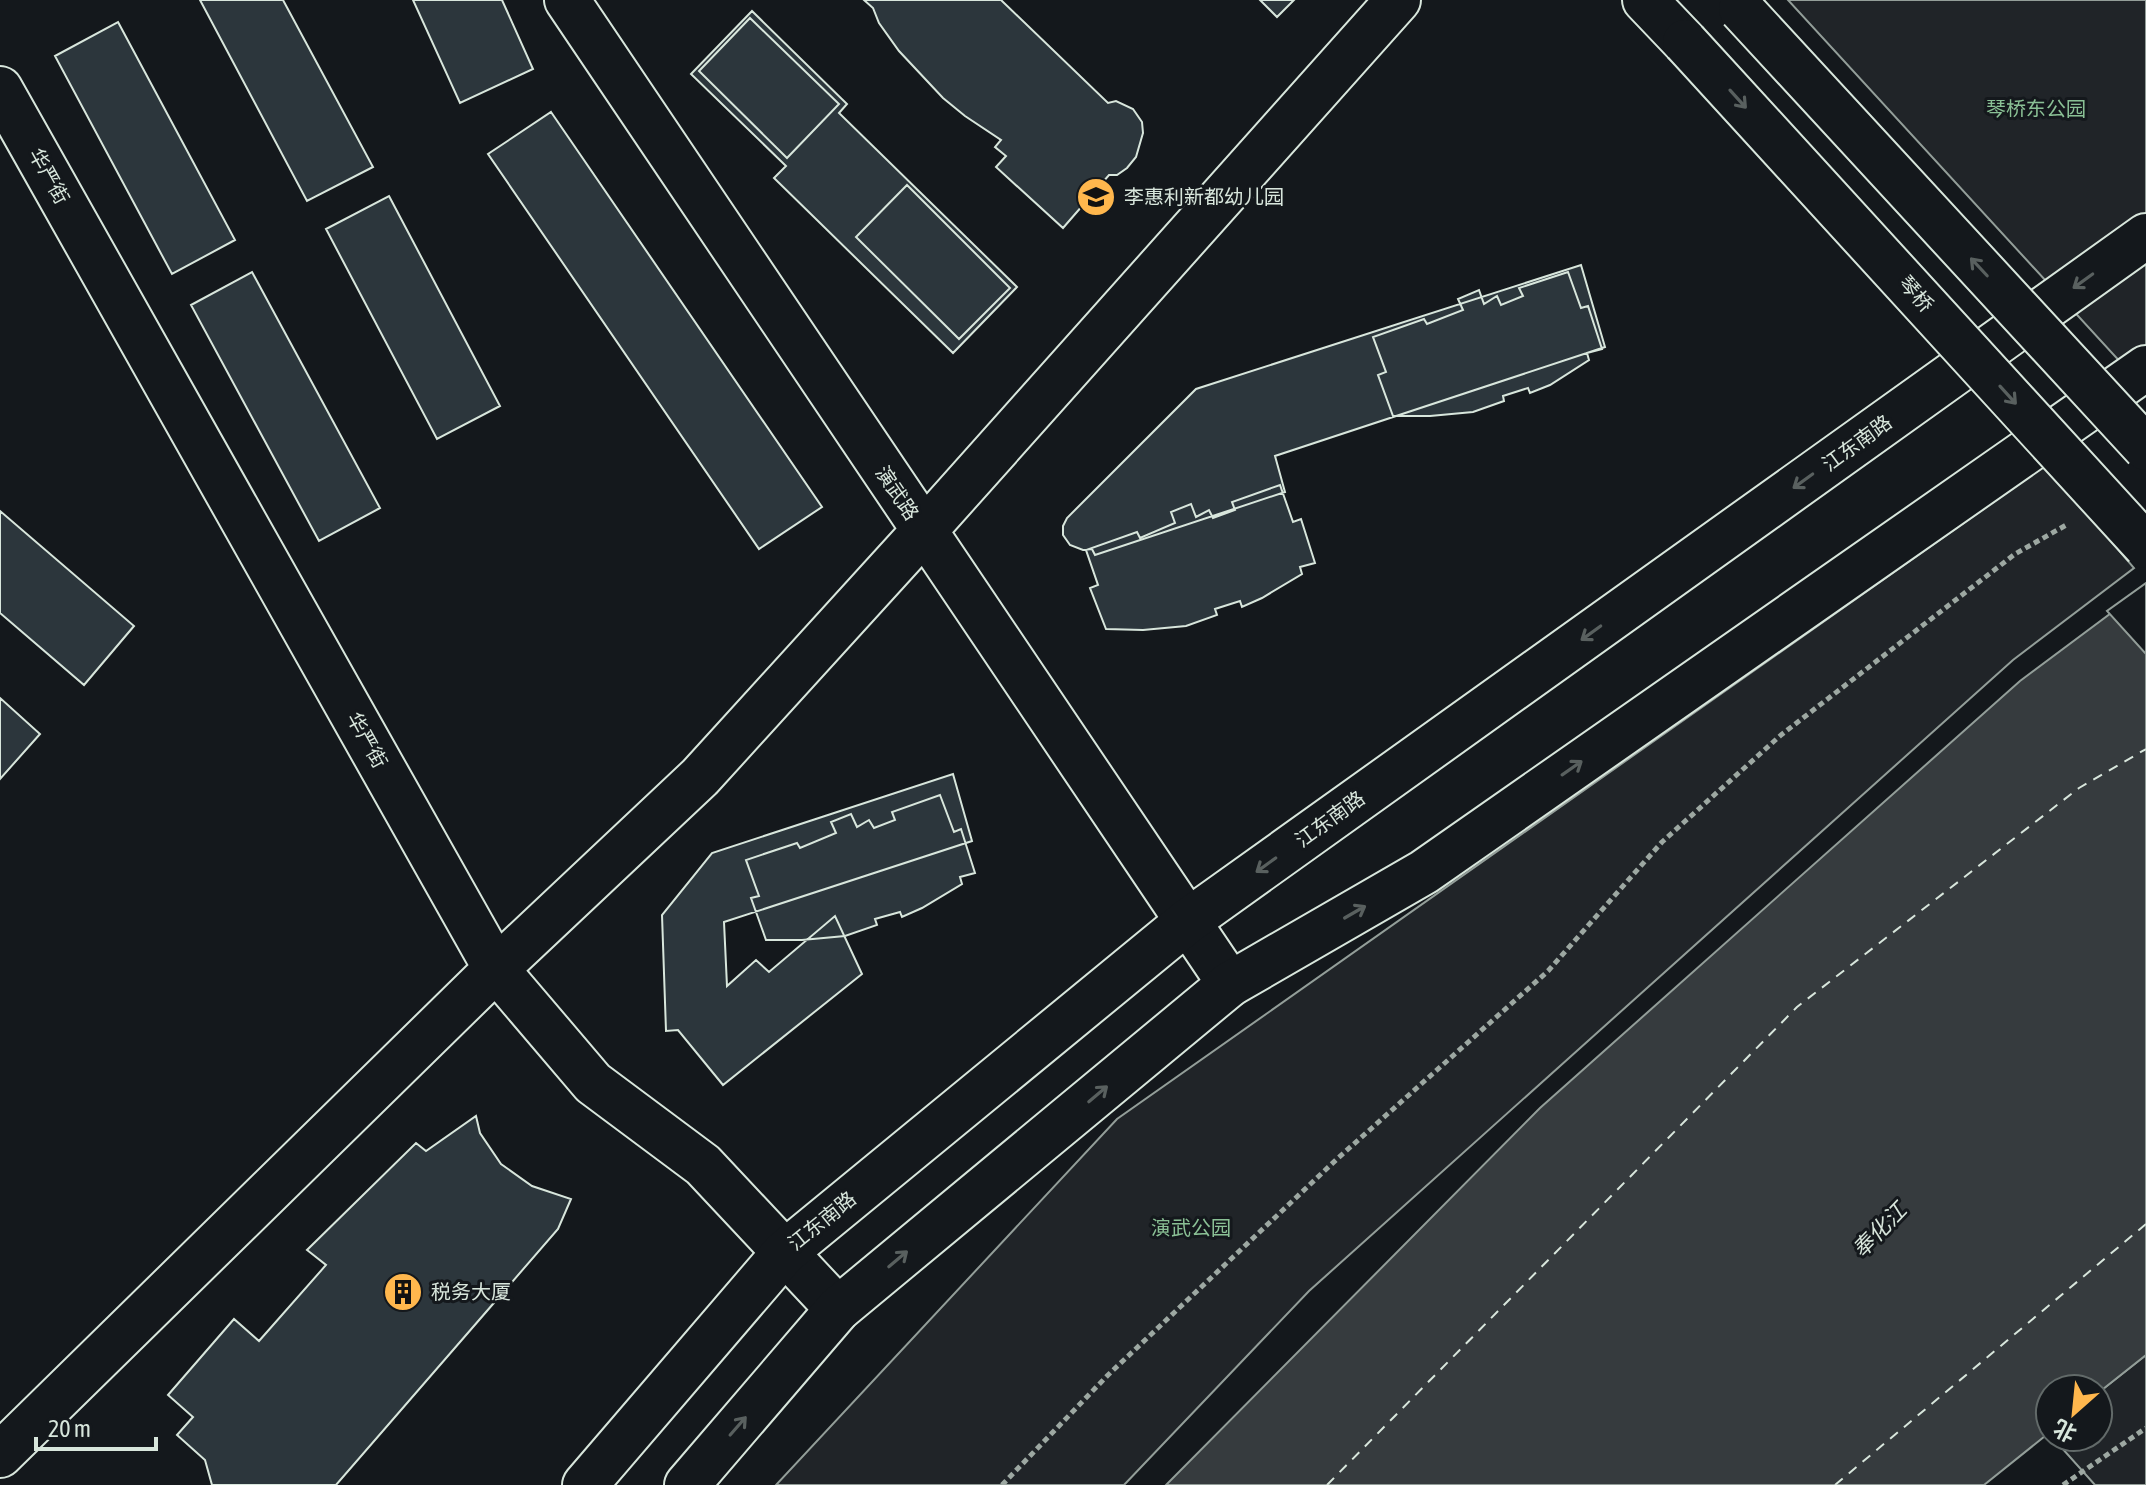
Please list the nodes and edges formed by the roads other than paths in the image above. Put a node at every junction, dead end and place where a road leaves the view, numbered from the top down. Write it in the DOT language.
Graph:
graph roads {
  1 [pos="567,0"];
  2 [pos="1398,0"];
  3 [pos="1645,0"];
  4 [pos="1736,4"];
  5 [pos="0,89"];
  6 [pos="2146,236"];
  7 [pos="2146,368"];
  8 [pos="2146,448"];
  9 [pos="923,532"];
  10 [pos="2146,546"];
  11 [pos="1188,921"];
  12 [pos="496,969"];
  13 [pos="1230,984"];
  14 [pos="784,1253"];
  15 [pos="838,1309"];
  16 [pos="0,1455"];
  17 [pos="585,1485"];
  18 [pos="687,1485"];
  1 -- 9 [label="main road, 演武路"];
  2 -- 9 [label="main road"];
  3 -- 10 [label="main road, 琴桥, one-way, bridge"];
  8 -- 4 [label="main road, one-way, bridge"];
  5 -- 12 [label="main road, 华严街"];
  6 -- 11 [label="main road, 江东南路, one-way"];
  13 -- 7 [label="main road, one-way"];
  9 -- 11 [label="main road, 演武路"];
  9 -- 12 [label="main road"];
  11 -- 13 [label="main road, 演武路"];
  11 -- 14 [label="main road, 江东南路"];
  12 -- 14 [label="main road, 华严街"];
  12 -- 16 [label="main road"];
  15 -- 13 [label="main road, one-way"];
  14 -- 15 [label="main road, 华严街"];
  14 -- 17 [label="main road, 江东南路"];
  18 -- 15 [label="main road, one-way"];
}
